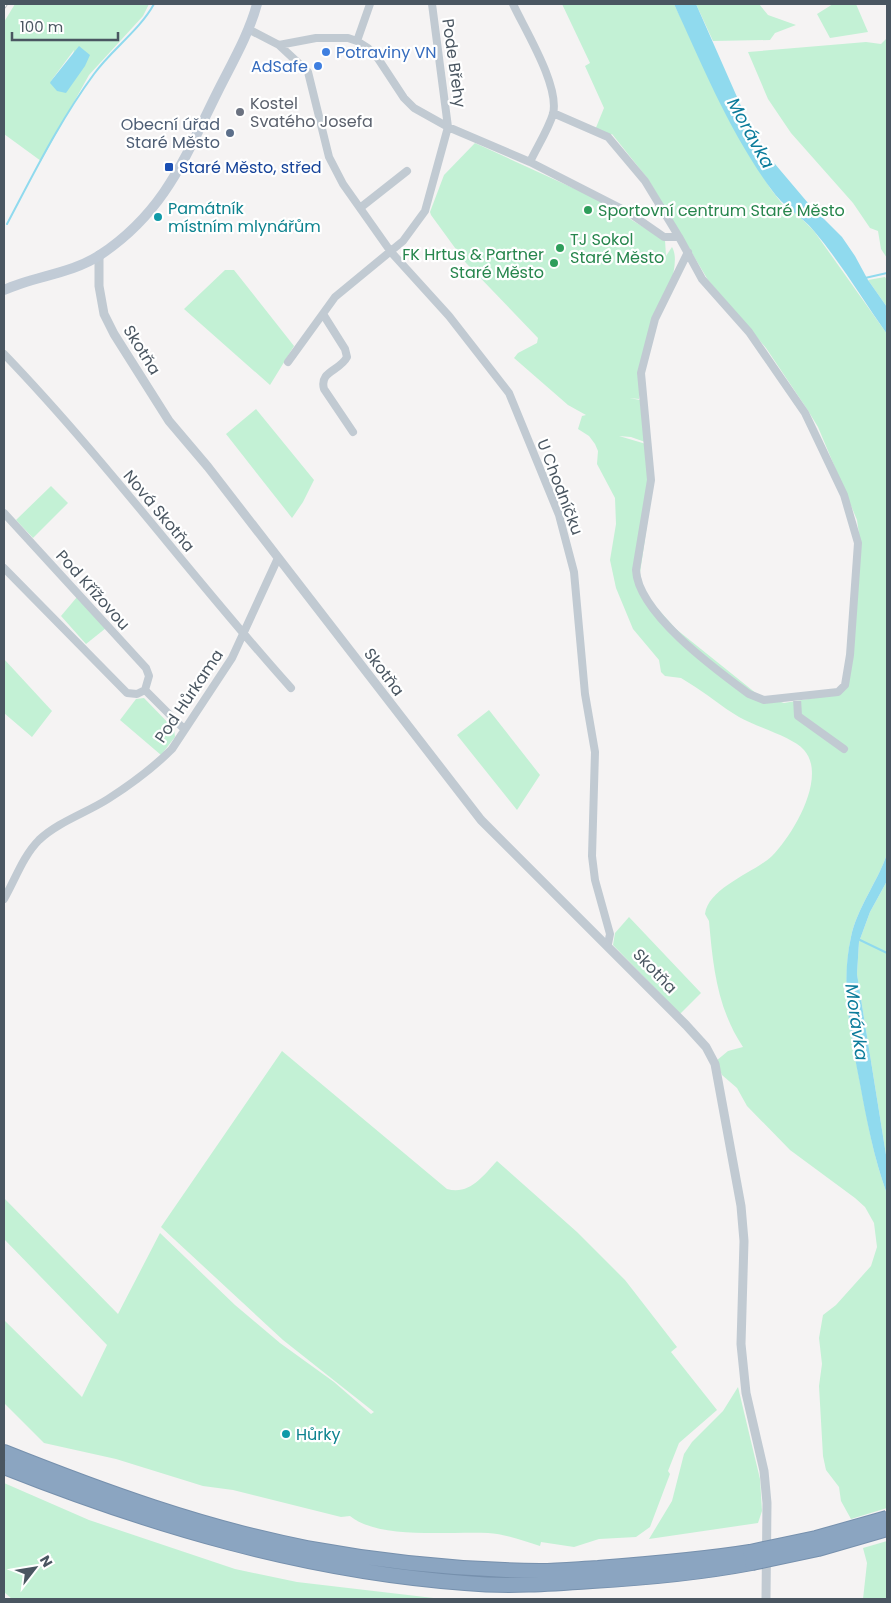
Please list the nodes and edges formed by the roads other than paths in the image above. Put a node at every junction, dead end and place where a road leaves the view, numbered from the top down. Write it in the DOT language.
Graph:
graph roads {
  1 [pos="257,4"];
  2 [pos="370,4"];
  3 [pos="432,4"];
  4 [pos="513,4"];
  5 [pos="248,29"];
  6 [pos="357,41"];
  7 [pos="279,45"];
  8 [pos="553,113"];
  9 [pos="448,127"];
  10 [pos="530,162"];
  11 [pos="407,171"];
  12 [pos="360,208"];
  13 [pos="679,237"];
  14 [pos="391,252"];
  15 [pos="688,252"];
  16 [pos="99,256"];
  17 [pos="4,290"];
  18 [pos="322,314"];
  19 [pos="4,354"];
  20 [pos="288,362"];
  21 [pos="353,432"];
  22 [pos="4,513"];
  23 [pos="278,558"];
  24 [pos="4,568"];
  25 [pos="244,636"];
  26 [pos="291,688"];
  27 [pos="145,690"];
  28 [pos="797,698"];
  29 [pos="184,730"];
  30 [pos="844,749"];
  31 [pos="4,899"];
  32 [pos="608,944"];
  33 [pos="4,1452"];
  34 [pos="4,1467"];
  35 [pos="887,1518"];
  36 [pos="887,1529"];
  37 [pos="751,1558"];
  38 [pos="766,1599"];
  1 -- 5 [label="main road"];
  2 -- 6 [label="street"];
  3 -- 9 [label="street, Pode Břehy"];
  4 -- 8 [label="street"];
  5 -- 7 [label="street, U Chodníčku"];
  5 -- 16 [label="main road"];
  6 -- 7 [label="street"];
  6 -- 9 [label="street, Pode Břehy"];
  7 -- 12 [label="street, U Chodníčku"];
  8 -- 10 [label="street"];
  8 -- 13 [label="street"];
  9 -- 10 [label="street, Pode Břehy"];
  9 -- 14 [label="street"];
  10 -- 13 [label="street, Pode Břehy"];
  11 -- 12 [label="street"];
  12 -- 14 [label="street, U Chodníčku"];
  13 -- 15 [label="street"];
  14 -- 18 [label="street"];
  14 -- 32 [label="street, U Chodníčku"];
  15 -- 28 [label="street"];
  15 -- 28 [label="street"];
  16 -- 17 [label="main road"];
  16 -- 23 [label="street, Skotňa"];
  18 -- 20 [label="street"];
  18 -- 21 [label="street"];
  19 -- 25 [label="street, Nová Skotňa"];
  22 -- 27 [label="street, Pod Křížovou"];
  23 -- 25 [label="street, Pod Hůrkama"];
  23 -- 32 [label="street, Skotňa"];
  24 -- 27 [label="street"];
  25 -- 26 [label="street, Nová Skotňa"];
  25 -- 29 [label="street, Pod Hůrkama"];
  27 -- 29 [label="street"];
  28 -- 30 [label="street"];
  29 -- 31 [label="street, Pod Hůrkama"];
  32 -- 38 [label="street, Skotňa"];
  33 -- 37 [label="highway"];
  34 -- 37 [label="highway"];
  35 -- 37 [label="highway, bridge"];
  36 -- 37 [label="highway, bridge"];
}
